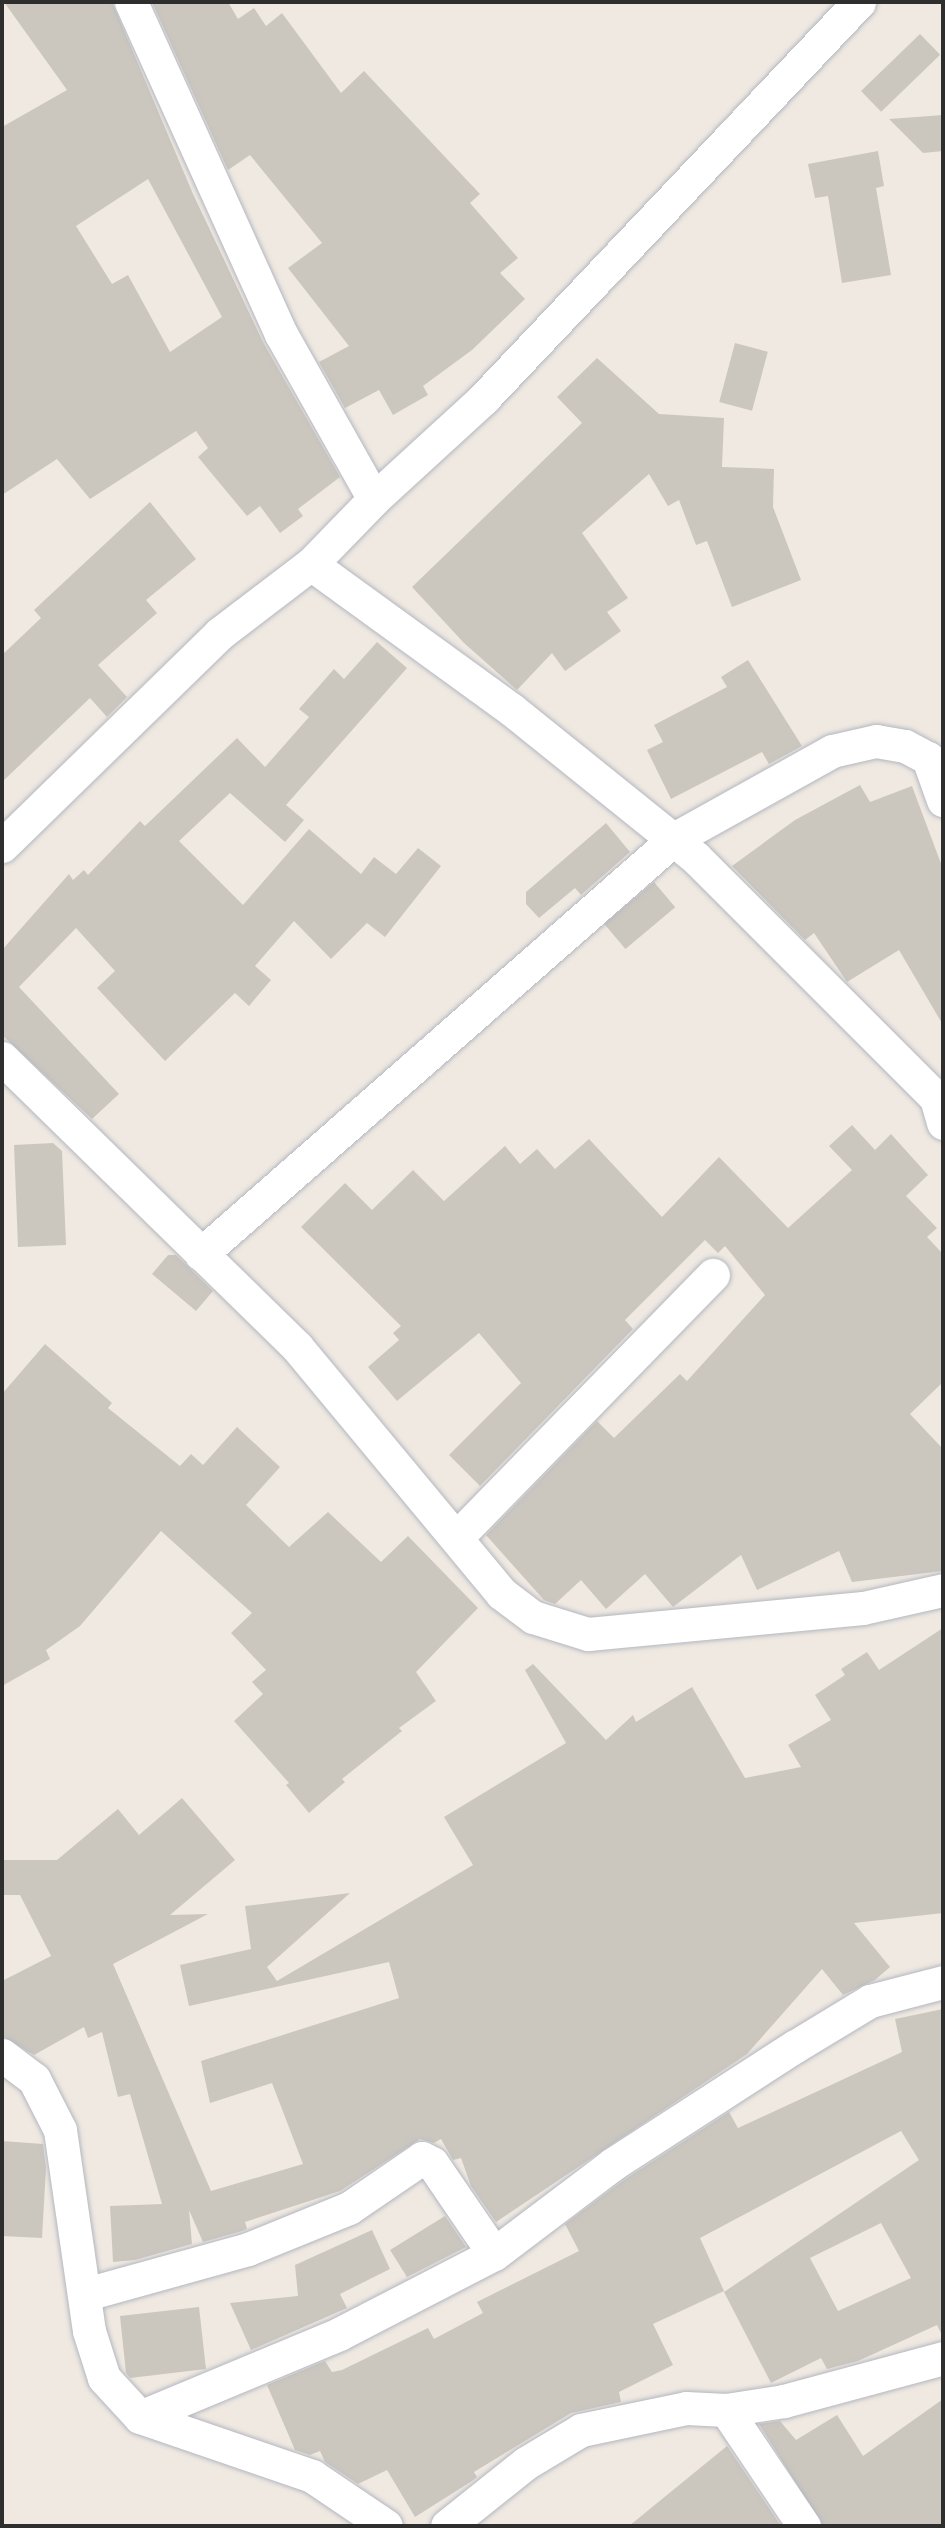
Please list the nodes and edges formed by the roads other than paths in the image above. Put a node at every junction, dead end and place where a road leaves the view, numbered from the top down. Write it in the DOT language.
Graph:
graph roads {
  1 [pos="131,2"];
  2 [pos="859,2"];
  3 [pos="374,499"];
  4 [pos="311,564"];
  5 [pos="943,800"];
  6 [pos="674,839"];
  7 [pos="2,846"];
  8 [pos="2,1058"];
  9 [pos="943,1123"];
  10 [pos="201,1254"];
  11 [pos="713,1275"];
  12 [pos="458,1536"];
  13 [pos="943,1590"];
  14 [pos="943,1982"];
  15 [pos="2,2055"];
  16 [pos="494,2254"];
  17 [pos="86,2294"];
  18 [pos="942,2361"];
  19 [pos="726,2410"];
  20 [pos="140,2417"];
  21 [pos="386,2526"];
  22 [pos="447,2526"];
  23 [pos="804,2526"];
  1 -- 3 [label="street"];
  2 -- 3 [label="street"];
  3 -- 4 [label="street"];
  4 -- 6 [label="street"];
  4 -- 7 [label="street"];
  5 -- 6 [label="street"];
  6 -- 9 [label="street"];
  6 -- 10 [label="street"];
  8 -- 10 [label="street"];
  10 -- 12 [label="street"];
  11 -- 12 [label="street"];
  12 -- 13 [label="street"];
  14 -- 16 [label="street"];
  15 -- 17 [label="street"];
  16 -- 17 [label="street"];
  16 -- 20 [label="street"];
  17 -- 20 [label="street"];
  18 -- 19 [label="street"];
  19 -- 22 [label="street"];
  19 -- 23 [label="street"];
  20 -- 21 [label="street"];
}
